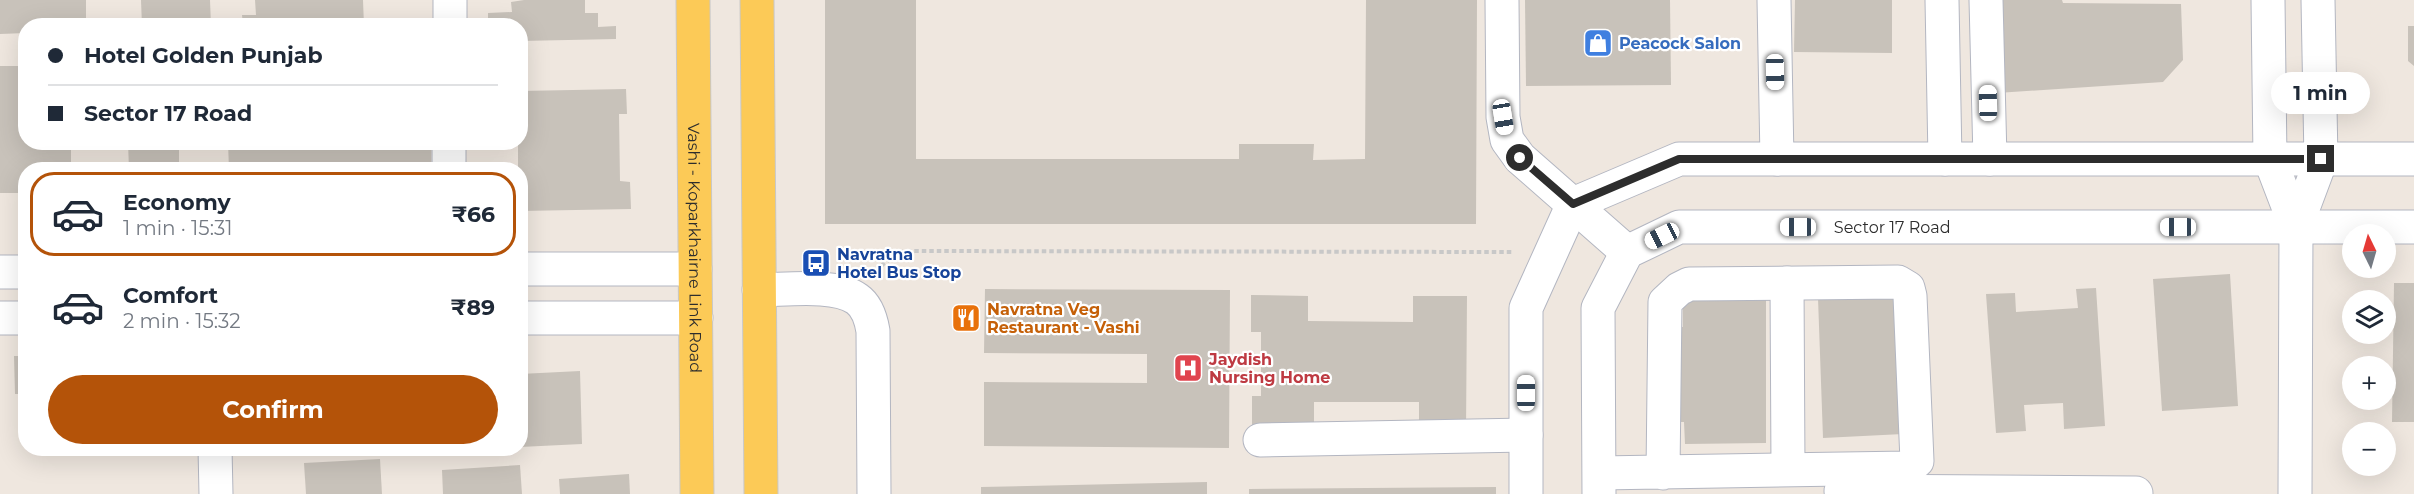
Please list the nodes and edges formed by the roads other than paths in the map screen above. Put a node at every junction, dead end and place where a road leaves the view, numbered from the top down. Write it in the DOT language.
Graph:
graph roads {
  1 [pos="450,0"];
  2 [pos="693,0"];
  3 [pos="757,0"];
  4 [pos="1502,0"];
  5 [pos="1774,0"];
  6 [pos="1942,0"];
  7 [pos="1986,0"];
  8 [pos="2268,0"];
  9 [pos="2318,0"];
  10 [pos="450,18"];
  11 [pos="1777,159"];
  12 [pos="1945,159"];
  13 [pos="1990,159"];
  14 [pos="2270,159"];
  15 [pos="2321,159"];
  16 [pos="2414,159"];
  17 [pos="1573,204"];
  18 [pos="2296,227"];
  19 [pos="2414,227"];
  20 [pos="1627,252"];
  21 [pos="528,269"];
  22 [pos="695,269"];
  23 [pos="0,272"];
  24 [pos="18,272"];
  25 [pos="1787,283"];
  26 [pos="759,290"];
  27 [pos="0,318"];
  28 [pos="18,318"];
  29 [pos="528,318"];
  30 [pos="696,318"];
  31 [pos="1526,435"];
  32 [pos="1260,440"];
  33 [pos="215,456"];
  34 [pos="1788,469"];
  35 [pos="1663,473"];
  36 [pos="1599,484"];
  37 [pos="2136,493"];
  38 [pos="216,494"];
  39 [pos="697,494"];
  40 [pos="761,494"];
  41 [pos="874,494"];
  42 [pos="1526,494"];
  43 [pos="1723,494"];
  44 [pos="2295,494"];
  1 -- 10 [label="street"];
  2 -- 22 [label="main road, Vashi - Koparkhairne Link Road"];
  3 -- 26 [label="main road"];
  4 -- 17 [label="street"];
  5 -- 11 [label="street"];
  6 -- 12 [label="street"];
  7 -- 13 [label="street"];
  8 -- 14 [label="street"];
  9 -- 15 [label="street"];
  11 -- 12 [label="street"];
  11 -- 17 [label="street"];
  12 -- 13 [label="street"];
  13 -- 14 [label="street"];
  14 -- 15 [label="street"];
  14 -- 18 [label="street"];
  15 -- 16 [label="street"];
  15 -- 18 [label="street"];
  17 -- 20 [label="street"];
  17 -- 31 [label="street"];
  18 -- 19 [label="street, Sector 17 Road"];
  18 -- 20 [label="street, Sector 17 Road"];
  18 -- 44 [label="street"];
  20 -- 36 [label="street"];
  21 -- 22 [label="street"];
  22 -- 30 [label="main road, Vashi - Koparkhairne Link Road"];
  23 -- 24 [label="street"];
  25 -- 34 [label="street"];
  25 -- 34 [label="street"];
  25 -- 35 [label="street"];
  26 -- 40 [label="main road"];
  26 -- 41 [label="street"];
  27 -- 28 [label="street"];
  29 -- 30 [label="street"];
  30 -- 39 [label="main road, Vashi - Koparkhairne Link Road"];
  31 -- 32 [label="street"];
  31 -- 42 [label="street"];
  33 -- 38 [label="street"];
  34 -- 35 [label="street"];
  35 -- 36 [label="street"];
  37 -- 43 [label="street"];
}
